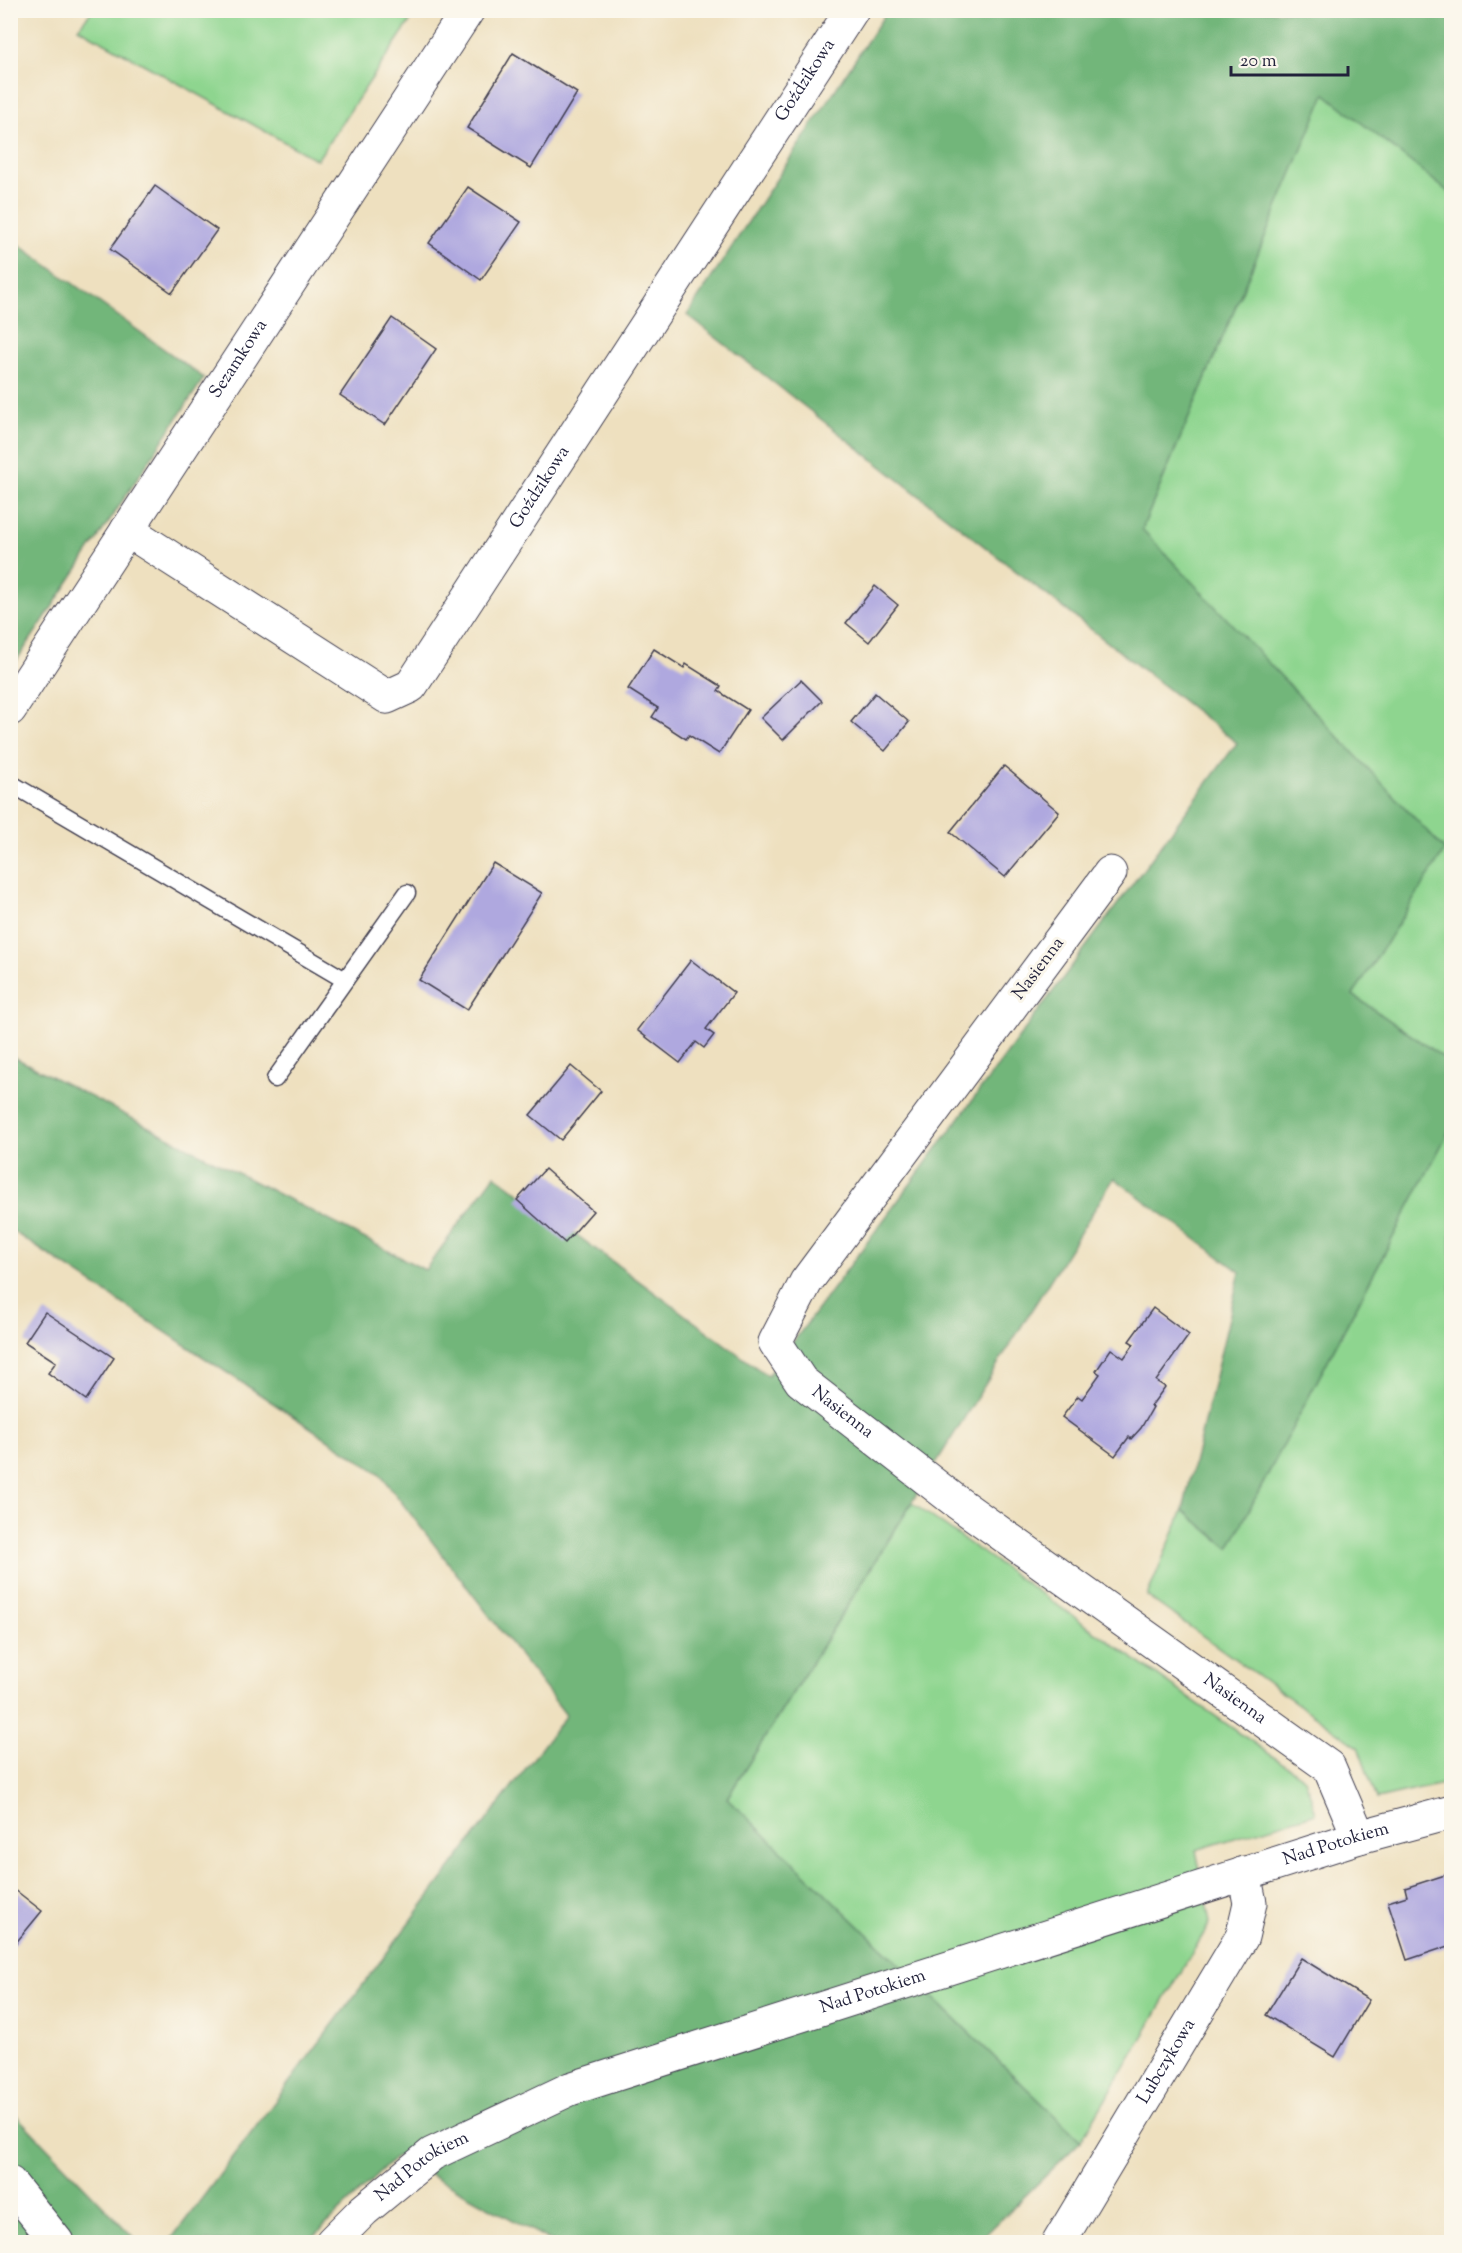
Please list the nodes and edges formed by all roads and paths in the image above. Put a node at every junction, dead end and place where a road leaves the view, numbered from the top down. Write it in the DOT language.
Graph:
graph roads {
  1 [pos="468,10"];
  2 [pos="852,10"];
  3 [pos="126,530"];
  4 [pos="10,709"];
  5 [pos="10,783"];
  6 [pos="1110,873"];
  7 [pos="406,893"];
  8 [pos="345,980"];
  9 [pos="275,1079"];
  10 [pos="1452,1812"];
  11 [pos="1359,1837"];
  12 [pos="1244,1873"];
  13 [pos="10,2183"];
  14 [pos="57,2242"];
  15 [pos="332,2242"];
  16 [pos="1059,2242"];
  1 -- 3 [label="street, Sezamkowa"];
  2 -- 3 [label="street, Goździkowa"];
  3 -- 4 [label="street, Sezamkowa"];
  5 -- 8 [label="lane"];
  6 -- 11 [label="street, Nasienna"];
  7 -- 8 [label="lane"];
  8 -- 9 [label="lane"];
  10 -- 11 [label="street, Nad Potokiem"];
  11 -- 12 [label="street, Nad Potokiem"];
  12 -- 15 [label="street, Nad Potokiem"];
  12 -- 16 [label="street, Lubczykowa"];
  13 -- 14 [label="street"];
}
